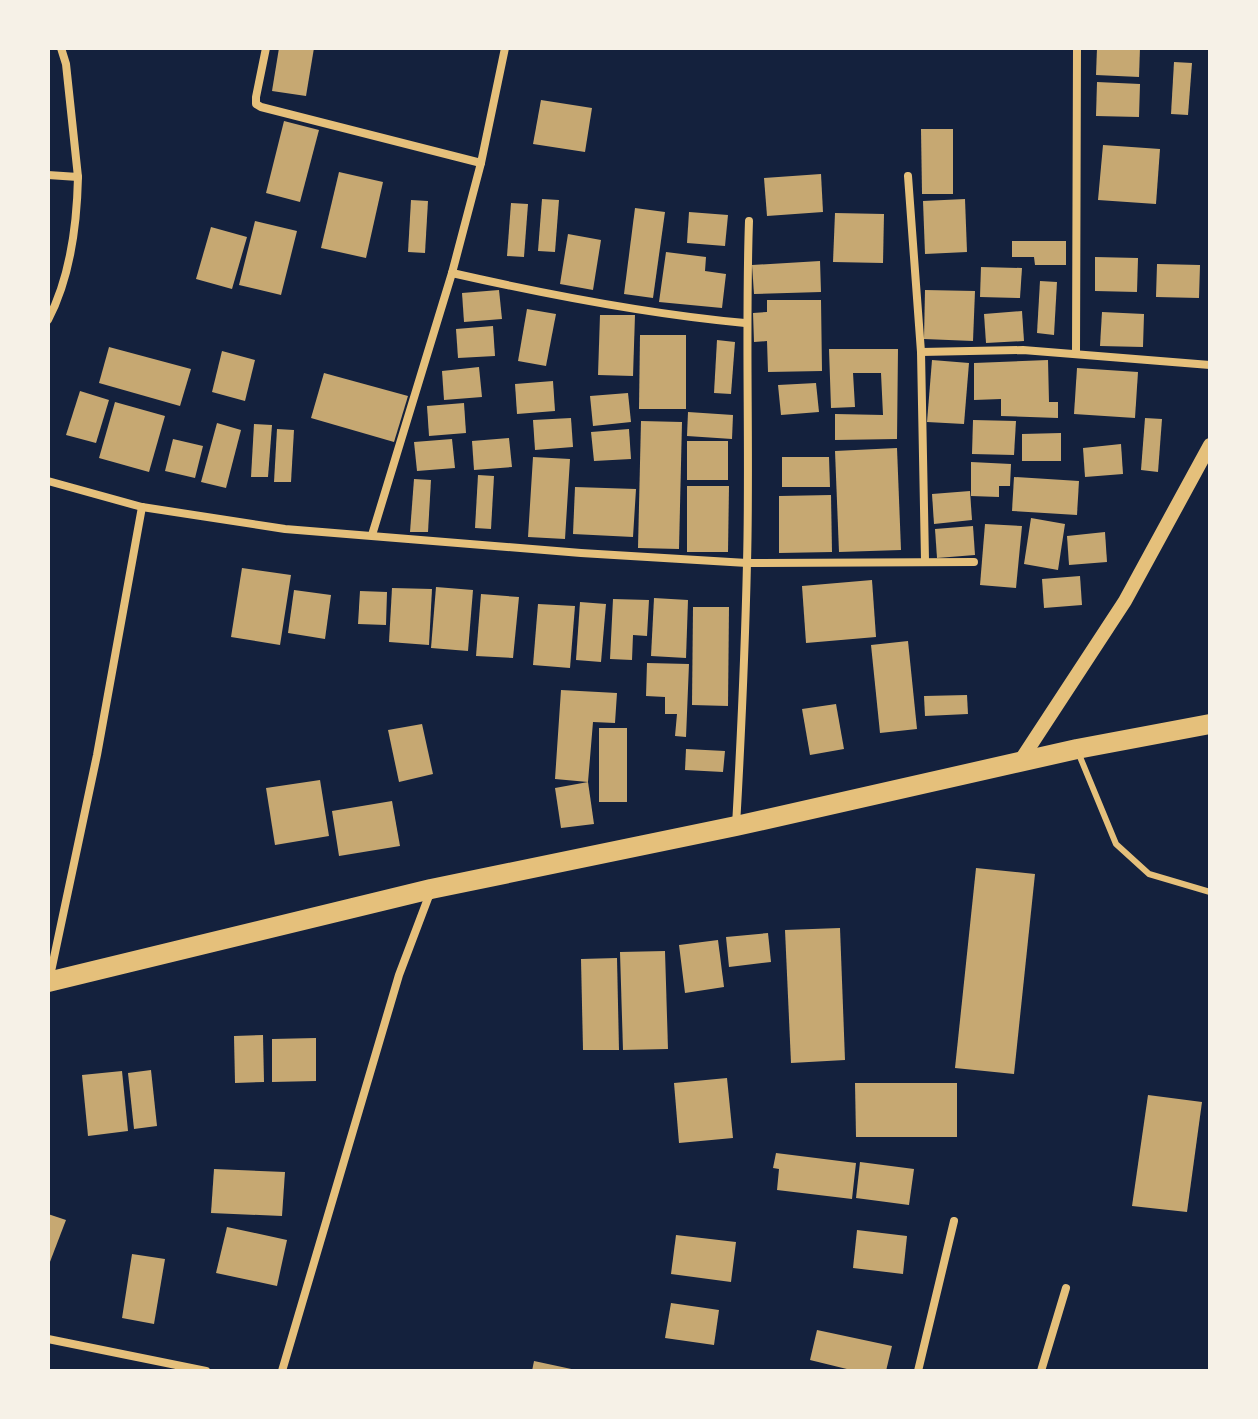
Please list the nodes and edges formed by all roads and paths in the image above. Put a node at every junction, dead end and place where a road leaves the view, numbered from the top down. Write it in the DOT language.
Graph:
graph roads {
  1 [pos="61,48"];
  2 [pos="266,48"];
  3 [pos="505,48"];
  4 [pos="1077,48"];
  5 [pos="481,163"];
  6 [pos="48,175"];
  7 [pos="908,176"];
  8 [pos="78,177"];
  9 [pos="749,221"];
  10 [pos="452,273"];
  11 [pos="48,320"];
  12 [pos="745,323"];
  13 [pos="921,352"];
  14 [pos="1076,353"];
  15 [pos="1210,365"];
  16 [pos="1210,445"];
  17 [pos="48,481"];
  18 [pos="142,507"];
  19 [pos="372,535"];
  20 [pos="925,560"];
  21 [pos="974,562"];
  22 [pos="747,563"];
  23 [pos="1210,724"];
  24 [pos="1077,749"];
  25 [pos="1019,763"];
  26 [pos="736,826"];
  27 [pos="431,889"];
  28 [pos="1210,892"];
  29 [pos="48,982"];
  30 [pos="954,1221"];
  31 [pos="1066,1288"];
  32 [pos="48,1339"];
  33 [pos="206,1371"];
  34 [pos="282,1371"];
  35 [pos="918,1371"];
  36 [pos="1041,1371"];
  1 -- 8 [label="street"];
  2 -- 5 [label="street"];
  3 -- 5 [label="street"];
  4 -- 14 [label="street"];
  5 -- 10 [label="street"];
  6 -- 8 [label="street"];
  7 -- 13 [label="street"];
  8 -- 11 [label="street"];
  9 -- 12 [label="street"];
  10 -- 12 [label="street"];
  10 -- 19 [label="street"];
  12 -- 22 [label="street"];
  13 -- 14 [label="street"];
  13 -- 20 [label="street"];
  14 -- 15 [label="street"];
  16 -- 25 [label="street"];
  17 -- 18 [label="street"];
  18 -- 19 [label="street"];
  18 -- 29 [label="street"];
  19 -- 22 [label="street"];
  20 -- 21 [label="street"];
  20 -- 22 [label="street"];
  22 -- 26 [label="street"];
  23 -- 24 [label="main road"];
  24 -- 25 [label="main road"];
  24 -- 28 [label="lane"];
  25 -- 26 [label="main road"];
  26 -- 27 [label="main road"];
  27 -- 29 [label="main road"];
  27 -- 34 [label="street"];
  30 -- 35 [label="street"];
  31 -- 36 [label="street"];
  32 -- 33 [label="street"];
}
